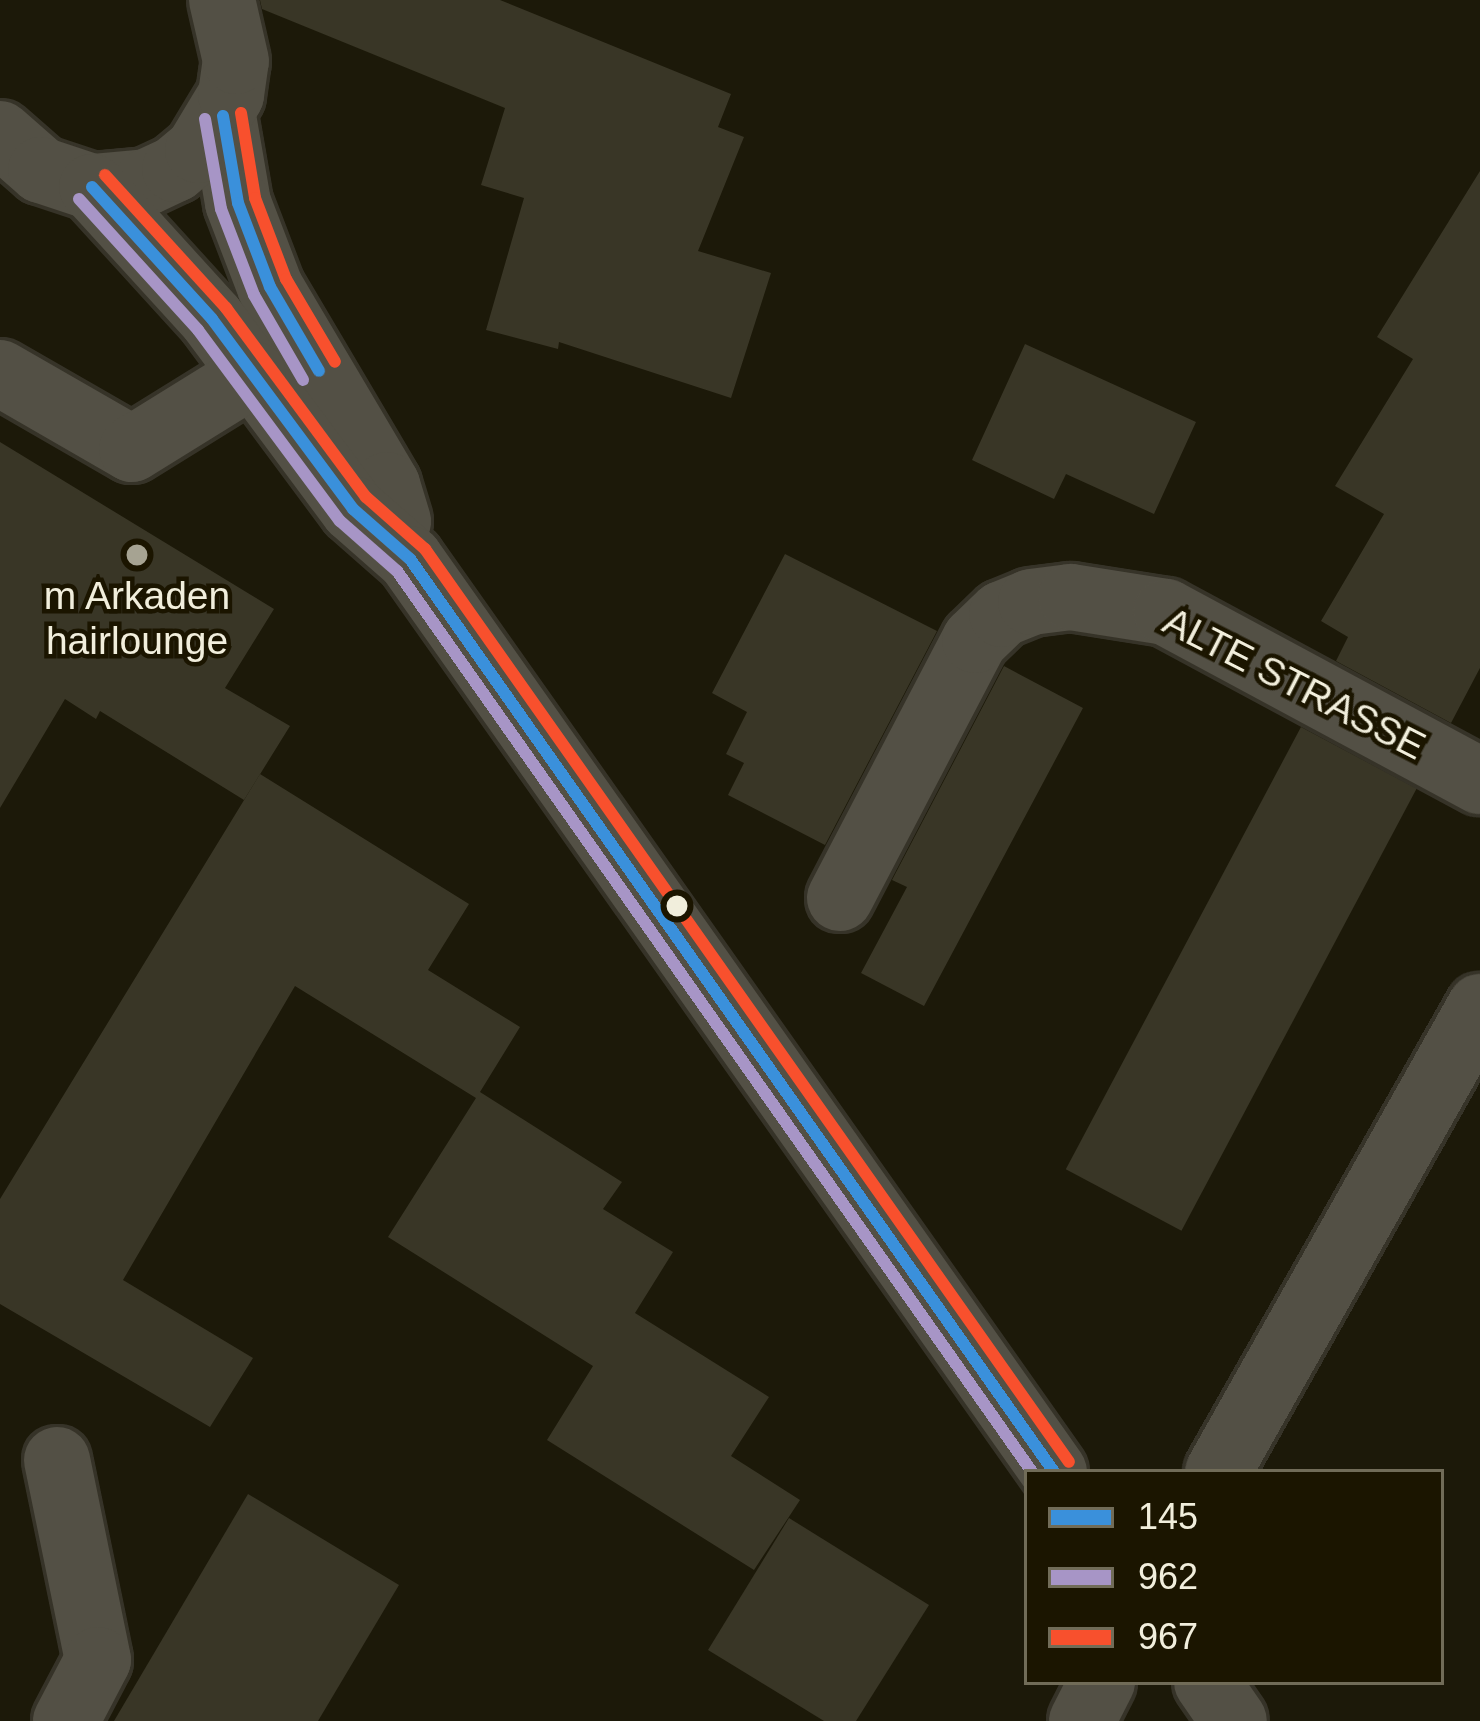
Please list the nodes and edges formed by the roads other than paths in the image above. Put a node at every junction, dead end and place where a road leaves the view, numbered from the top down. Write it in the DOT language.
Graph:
graph roads {
  1 [pos="222,0"];
  2 [pos="223,116"];
  3 [pos="6,146"];
  4 [pos="92,187"];
  5 [pos="0,373"];
  6 [pos="254,374"];
  7 [pos="410,559"];
  8 [pos="1480,781"];
  9 [pos="840,898"];
  10 [pos="1480,1007"];
  11 [pos="57,1460"];
  12 [pos="1052,1469"];
  13 [pos="1220,1469"];
  14 [pos="1100,1685"];
  15 [pos="1209,1685"];
  16 [pos="66,1721"];
  17 [pos="1082,1721"];
  18 [pos="1234,1721"];
  1 -- 2 [label="street"];
  2 -- 4 [label="street"];
  2 -- 7 [label="street"];
  3 -- 4 [label="street"];
  4 -- 6 [label="street"];
  5 -- 6 [label="street"];
  6 -- 7 [label="street"];
  7 -- 12 [label="street"];
  8 -- 9 [label="street, ALTE STRASSE"];
  10 -- 13 [label="street"];
  11 -- 16 [label="street"];
  14 -- 17 [label="street"];
  15 -- 18 [label="street"];
}
